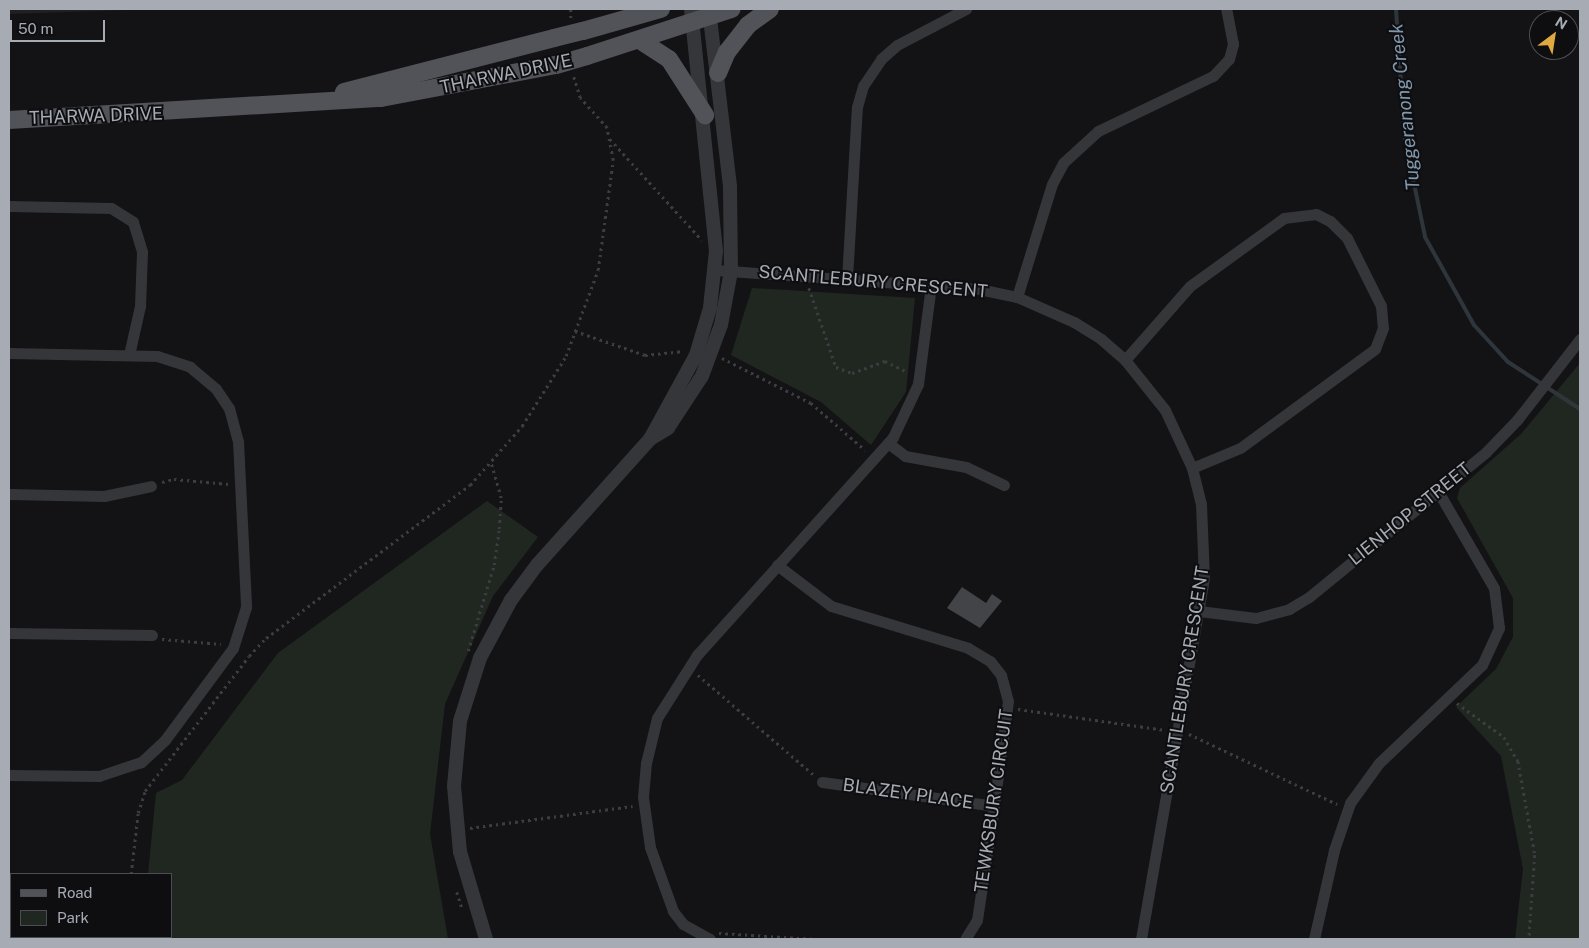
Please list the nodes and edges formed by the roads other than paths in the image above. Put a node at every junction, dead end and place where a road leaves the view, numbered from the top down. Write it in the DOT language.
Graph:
graph roads {
  1 [pos="632,9"];
  2 [pos="661,9"];
  3 [pos="732,9"];
  4 [pos="770,9"];
  5 [pos="966,9"];
  6 [pos="1226,9"];
  7 [pos="701,15"];
  8 [pos="612,24"];
  9 [pos="641,42"];
  10 [pos="718,73"];
  11 [pos="272,106"];
  12 [pos="704,115"];
  13 [pos="9,120"];
  14 [pos="9,206"];
  15 [pos="716,270"];
  16 [pos="731,271"];
  17 [pos="847,279"];
  18 [pos="931,284"];
  19 [pos="1017,297"];
  20 [pos="1580,338"];
  21 [pos="9,353"];
  22 [pos="129,355"];
  23 [pos="708,357"];
  24 [pos="1125,360"];
  25 [pos="888,443"];
  26 [pos="1192,468"];
  27 [pos="1004,485"];
  28 [pos="151,486"];
  29 [pos="1439,493"];
  30 [pos="9,494"];
  31 [pos="777,565"];
  32 [pos="1199,611"];
  33 [pos="9,633"];
  34 [pos="152,635"];
  35 [pos="9,775"];
  36 [pos="822,782"];
  37 [pos="994,806"];
  38 [pos="712,936"];
  39 [pos="486,939"];
  40 [pos="965,939"];
  41 [pos="1141,939"];
  42 [pos="1314,939"];
  1 -- 8 [label="main road"];
  2 -- 8 [label="main road, THARWA DRIVE"];
  3 -- 7 [label="main road, THARWA DRIVE"];
  4 -- 10 [label="main road"];
  5 -- 17 [label="street"];
  6 -- 19 [label="street"];
  7 -- 9 [label="main road, THARWA DRIVE"];
  7 -- 10 [label="street"];
  7 -- 12 [label="street"];
  8 -- 11 [label="main road, THARWA DRIVE, bridge"];
  9 -- 11 [label="main road, THARWA DRIVE"];
  9 -- 12 [label="main road"];
  10 -- 16 [label="street"];
  11 -- 13 [label="main road, THARWA DRIVE"];
  12 -- 15 [label="street"];
  14 -- 22 [label="street"];
  15 -- 16 [label="street, SCANTLEBURY CRESCENT"];
  15 -- 23 [label="street"];
  16 -- 17 [label="street, SCANTLEBURY CRESCENT"];
  16 -- 23 [label="street"];
  17 -- 18 [label="street, SCANTLEBURY CRESCENT"];
  18 -- 19 [label="street, SCANTLEBURY CRESCENT"];
  18 -- 25 [label="street"];
  19 -- 24 [label="street, SCANTLEBURY CRESCENT"];
  20 -- 29 [label="street, LIENHOP STREET"];
  21 -- 22 [label="street"];
  22 -- 35 [label="street"];
  23 -- 39 [label="street"];
  24 -- 26 [label="street, SCANTLEBURY CRESCENT"];
  24 -- 26 [label="street"];
  25 -- 27 [label="street"];
  25 -- 31 [label="street"];
  26 -- 32 [label="street, SCANTLEBURY CRESCENT"];
  28 -- 30 [label="street"];
  29 -- 32 [label="street, LIENHOP STREET"];
  29 -- 42 [label="street"];
  31 -- 37 [label="street, TEWKSBURY CIRCUIT"];
  31 -- 38 [label="street"];
  32 -- 41 [label="street, SCANTLEBURY CRESCENT"];
  33 -- 34 [label="street"];
  36 -- 37 [label="street, BLAZEY PLACE"];
  37 -- 40 [label="street, TEWKSBURY CIRCUIT"];
}
